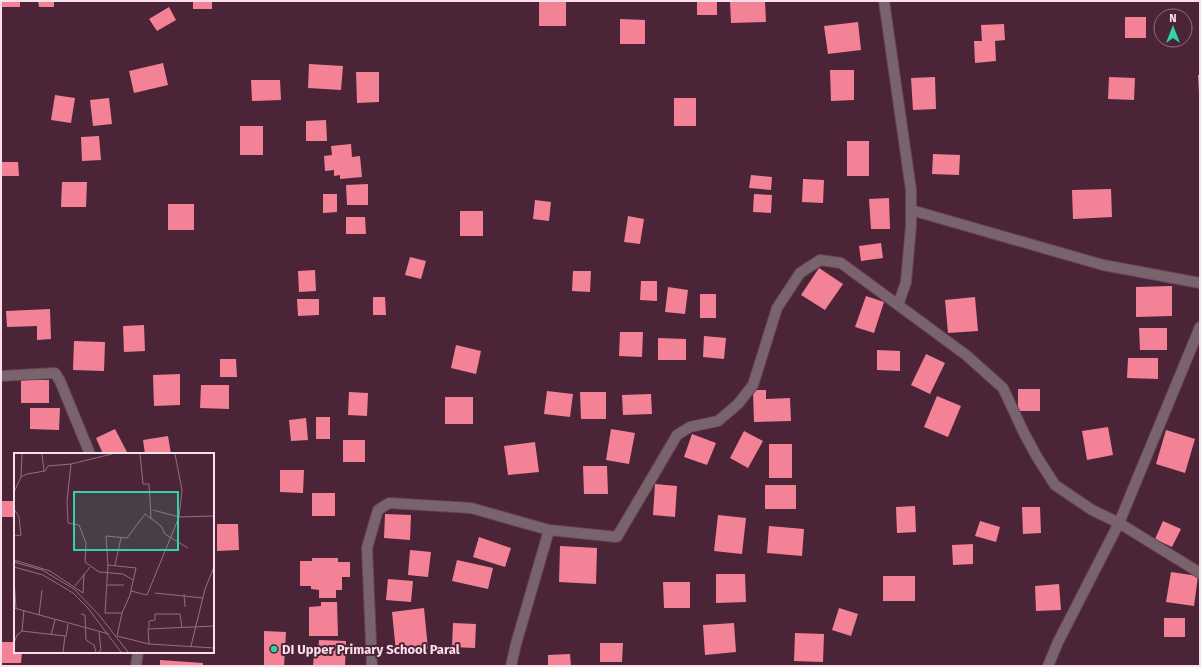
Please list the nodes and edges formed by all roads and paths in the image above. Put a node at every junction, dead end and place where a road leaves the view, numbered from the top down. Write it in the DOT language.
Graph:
graph roads {
  1 [pos="884,1"];
  2 [pos="911,210"];
  3 [pos="1200,283"];
  4 [pos="898,305"];
  5 [pos="1200,327"];
  6 [pos="1,376"];
  7 [pos="90,453"];
  8 [pos="1119,523"];
  9 [pos="549,530"];
  10 [pos="1200,573"];
  11 [pos="138,653"];
  12 [pos="136,666"];
  13 [pos="372,666"];
  14 [pos="511,666"];
  15 [pos="1048,666"];
  1 -- 2 [label="street"];
  2 -- 3 [label="street"];
  2 -- 4 [label="street"];
  4 -- 8 [label="street"];
  4 -- 9 [label="street"];
  5 -- 8 [label="street"];
  6 -- 7 [label="street"];
  8 -- 10 [label="street"];
  8 -- 15 [label="street"];
  9 -- 13 [label="street"];
  9 -- 14 [label="street"];
  11 -- 12 [label="street"];
}
